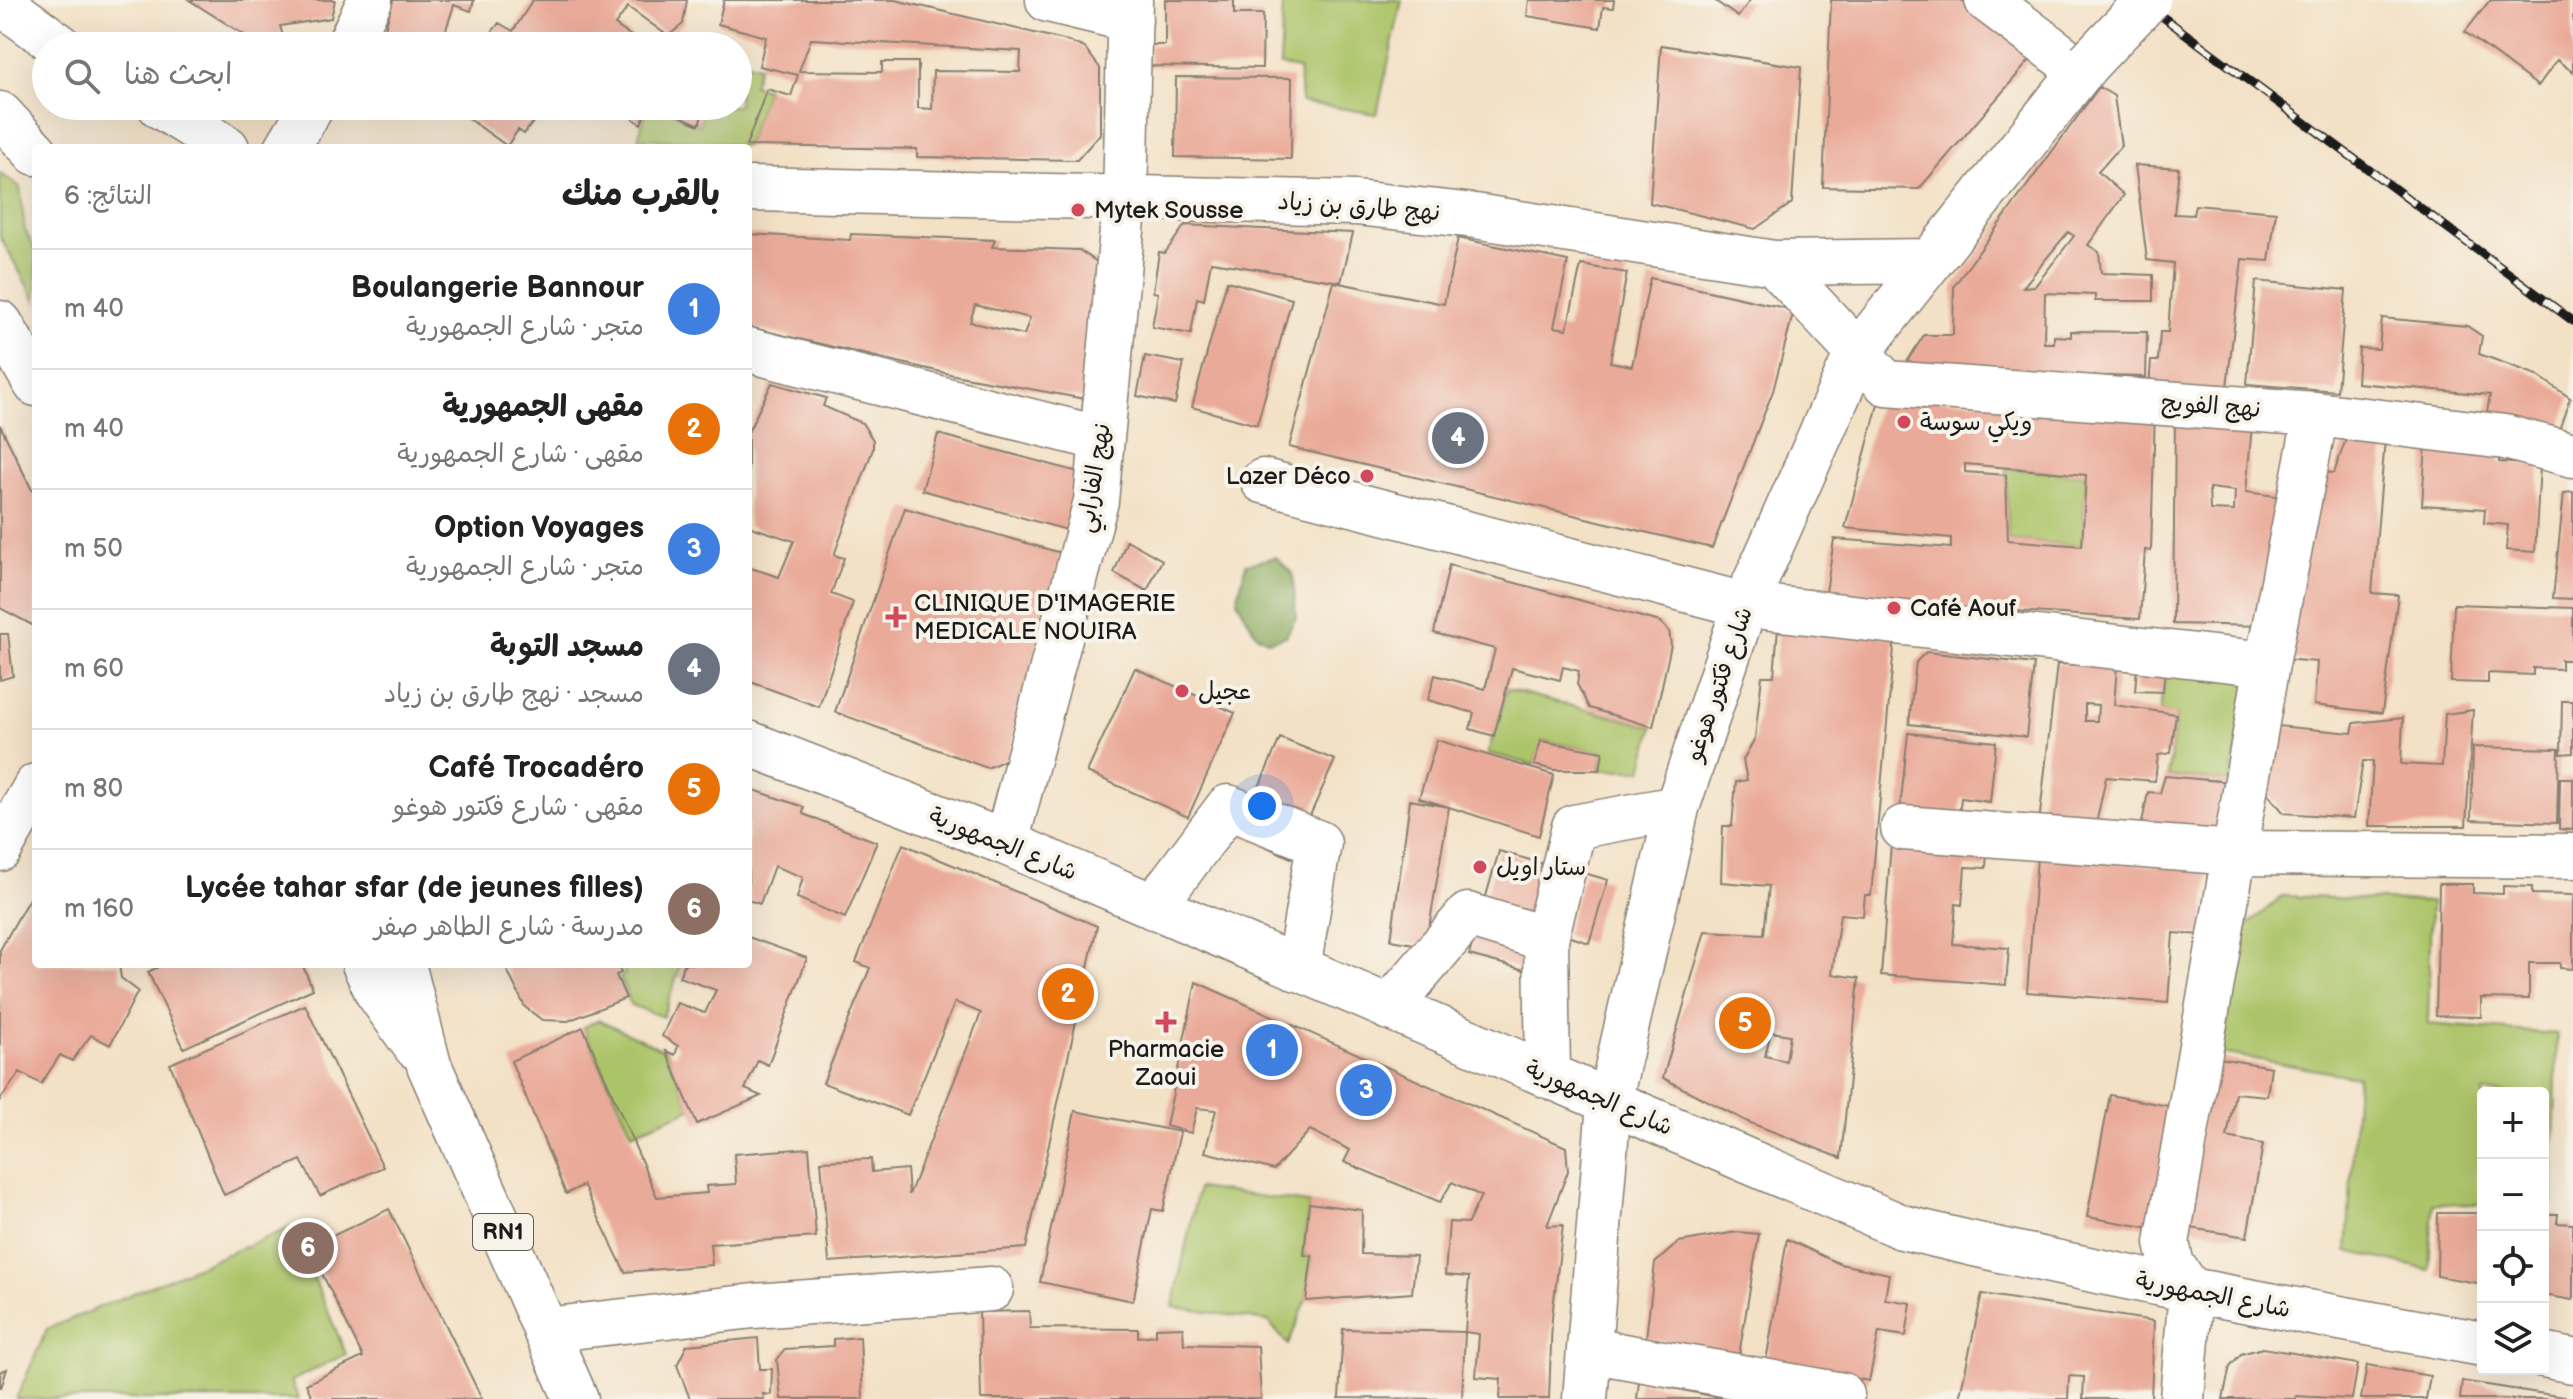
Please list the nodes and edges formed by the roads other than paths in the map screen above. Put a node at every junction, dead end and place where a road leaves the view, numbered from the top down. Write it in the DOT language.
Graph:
graph roads {
  1 [pos="370,0"];
  2 [pos="1048,0"];
  3 [pos="1987,0"];
  4 [pos="2148,0"];
  5 [pos="0,2"];
  6 [pos="1130,10"];
  7 [pos="41,32"];
  8 [pos="355,32"];
  9 [pos="2084,67"];
  10 [pos="0,114"];
  11 [pos="182,120"];
  12 [pos="304,120"];
  13 [pos="0,142"];
  14 [pos="221,144"];
  15 [pos="289,144"];
  16 [pos="32,150"];
  17 [pos="32,152"];
  18 [pos="752,189"];
  19 [pos="1125,199"];
  20 [pos="1929,261"];
  21 [pos="1774,263"];
  22 [pos="0,323"];
  23 [pos="752,351"];
  24 [pos="1856,355"];
  25 [pos="32,377"];
  26 [pos="2316,414"];
  27 [pos="1102,439"];
  28 [pos="2573,455"];
  29 [pos="1263,481"];
  30 [pos="1745,605"];
  31 [pos="2267,664"];
  32 [pos="752,745"];
  33 [pos="32,793"];
  34 [pos="1677,808"];
  35 [pos="1903,828"];
  36 [pos="1006,843"];
  37 [pos="0,849"];
  38 [pos="2236,853"];
  39 [pos="2573,856"];
  40 [pos="1153,907"];
  41 [pos="1546,939"];
  42 [pos="366,968"];
  43 [pos="404,968"];
  44 [pos="1298,969"];
  45 [pos="1389,1008"];
  46 [pos="429,1065"];
  47 [pos="1548,1076"];
  48 [pos="1609,1103"];
  49 [pos="991,1289"];
  50 [pos="2191,1291"];
  51 [pos="545,1330"];
  52 [pos="2477,1343"];
  53 [pos="1589,1350"];
  54 [pos="2549,1356"];
  55 [pos="2573,1361"];
  56 [pos="1842,1395"];
  57 [pos="576,1399"];
  58 [pos="1585,1399"];
  59 [pos="2182,1399"];
  1 -- 8 [label="street"];
  2 -- 6 [label="street"];
  3 -- 9 [label="street"];
  4 -- 9 [label="street, شارع فكتور هوغو, bridge"];
  5 -- 7 [label="street"];
  6 -- 19 [label="street, نهج الفارابي"];
  9 -- 20 [label="street, شارع فكتور هوغو"];
  10 -- 16 [label="street"];
  11 -- 14 [label="street"];
  12 -- 15 [label="street"];
  13 -- 17 [label="street"];
  18 -- 19 [label="street, نهج طارق بن زياد"];
  19 -- 21 [label="street, نهج طارق بن زياد"];
  19 -- 27 [label="street, نهج الفارابي"];
  20 -- 21 [label="street, نهج طارق بن زياد"];
  20 -- 24 [label="street, شارع فكتور هوغو"];
  21 -- 24 [label="street"];
  22 -- 25 [label="street"];
  23 -- 27 [label="street"];
  24 -- 26 [label="street, نهج الفويج"];
  24 -- 30 [label="street, شارع فكتور هوغو"];
  26 -- 28 [label="street, نهج الفويج"];
  26 -- 31 [label="street"];
  27 -- 36 [label="street, نهج الفارابي"];
  29 -- 30 [label="street"];
  30 -- 31 [label="street"];
  30 -- 34 [label="street, شارع فكتور هوغو"];
  31 -- 38 [label="street"];
  32 -- 36 [label="street, شارع الجمهورية"];
  33 -- 37 [label="street"];
  34 -- 41 [label="street"];
  34 -- 48 [label="street, شارع فكتور هوغو"];
  35 -- 38 [label="street"];
  36 -- 40 [label="street, شارع الجمهورية"];
  38 -- 39 [label="street"];
  38 -- 50 [label="street"];
  40 -- 44 [label="street, شارع الجمهورية"];
  40 -- 44 [label="street"];
  41 -- 45 [label="street"];
  41 -- 47 [label="street"];
  42 -- 46 [label="street, RN1"];
  43 -- 46 [label="street, RN1"];
  44 -- 45 [label="street, شارع الجمهورية"];
  45 -- 47 [label="street, شارع الجمهورية"];
  46 -- 51 [label="street, RN1"];
  47 -- 48 [label="street, شارع الجمهورية"];
  48 -- 50 [label="street, شارع الجمهورية"];
  48 -- 53 [label="street, شارع فكتور هوغو"];
  49 -- 51 [label="street"];
  50 -- 52 [label="street, شارع الجمهورية"];
  50 -- 59 [label="street"];
  51 -- 57 [label="street, RN1"];
  53 -- 56 [label="street"];
  53 -- 58 [label="street, شارع فكتور هوغو"];
  54 -- 55 [label="street"];
}
